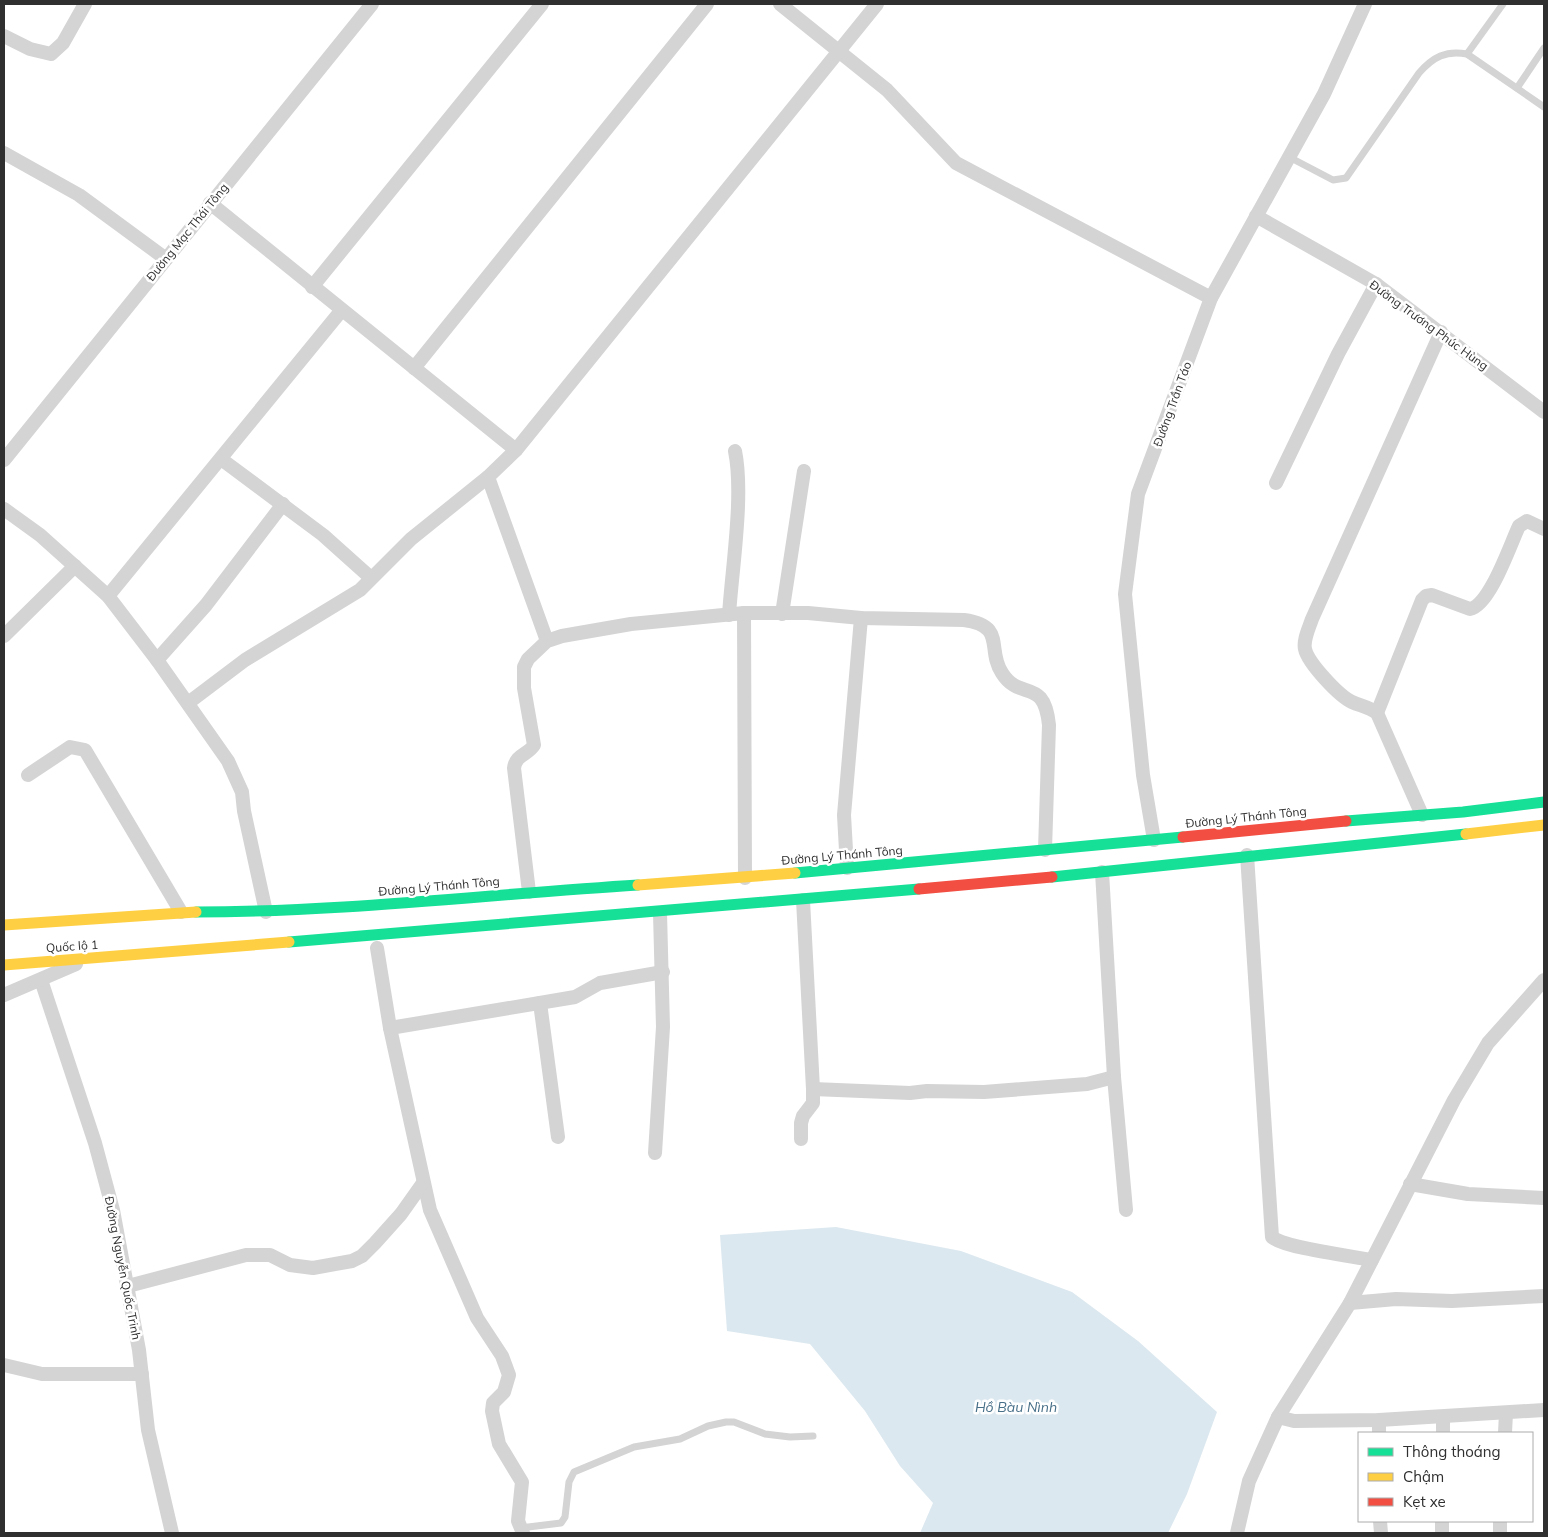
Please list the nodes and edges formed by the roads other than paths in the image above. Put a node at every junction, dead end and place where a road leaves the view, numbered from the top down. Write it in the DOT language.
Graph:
graph roads {
  1 [pos="85,4"];
  2 [pos="372,4"];
  3 [pos="542,4"];
  4 [pos="707,4"];
  5 [pos="780,4"];
  6 [pos="877,4"];
  7 [pos="1365,4"];
  8 [pos="1503,4"];
  9 [pos="4,36"];
  10 [pos="1544,48"];
  11 [pos="840,51"];
  12 [pos="1467,54"];
  13 [pos="1517,88"];
  14 [pos="1544,107"];
  15 [pos="4,153"];
  16 [pos="1288,157"];
  17 [pos="210,204"];
  18 [pos="1256,216"];
  19 [pos="166,259"];
  20 [pos="1376,284"];
  21 [pos="312,287"];
  22 [pos="1211,298"];
  23 [pos="341,311"];
  24 [pos="1441,332"];
  25 [pos="414,368"];
  26 [pos="1544,412"];
  27 [pos="516,450"];
  28 [pos="735,451"];
  29 [pos="221,458"];
  30 [pos="4,460"];
  31 [pos="804,471"];
  32 [pos="488,477"];
  33 [pos="1276,483"];
  34 [pos="283,504"];
  35 [pos="4,509"];
  36 [pos="1544,529"];
  37 [pos="75,566"];
  38 [pos="370,578"];
  39 [pos="108,596"];
  40 [pos="744,613"];
  41 [pos="782,614"];
  42 [pos="729,615"];
  43 [pos="861,618"];
  44 [pos="4,636"];
  45 [pos="546,641"];
  46 [pos="157,660"];
  47 [pos="188,703"];
  48 [pos="1377,713"];
  49 [pos="28,775"];
  50 [pos="1544,802"];
  51 [pos="1422,815"];
  52 [pos="1544,825"];
  53 [pos="1154,840"];
  54 [pos="1045,850"];
  55 [pos="1246,855"];
  56 [pos="1100,858"];
  57 [pos="847,868"];
  58 [pos="746,878"];
  59 [pos="529,892"];
  60 [pos="803,900"];
  61 [pos="181,912"];
  62 [pos="266,912"];
  63 [pos="660,913"];
  64 [pos="4,925"];
  65 [pos="377,948"];
  66 [pos="143,954"];
  67 [pos="89,958"];
  68 [pos="4,965"];
  69 [pos="663,972"];
  70 [pos="41,980"];
  71 [pos="1544,980"];
  72 [pos="4,995"];
  73 [pos="540,1003"];
  74 [pos="390,1028"];
  75 [pos="1114,1077"];
  76 [pos="814,1089"];
  77 [pos="558,1138"];
  78 [pos="801,1140"];
  79 [pos="655,1153"];
  80 [pos="423,1183"];
  81 [pos="1410,1184"];
  82 [pos="1544,1198"];
  83 [pos="1126,1210"];
  84 [pos="1372,1260"];
  85 [pos="128,1286"];
  86 [pos="1544,1296"];
  87 [pos="1350,1303"];
  88 [pos="4,1365"];
  89 [pos="142,1374"];
  90 [pos="1544,1410"];
  91 [pos="1506,1413"];
  92 [pos="1278,1417"];
  93 [pos="1443,1417"];
  94 [pos="1379,1426"];
  95 [pos="1443,1432"];
  96 [pos="1505,1432"];
  97 [pos="813,1436"];
  98 [pos="522,1530"];
  99 [pos="172,1533"];
  100 [pos="1237,1533"];
  1 -- 9 [label="street"];
  2 -- 17 [label="street, Đường Mạc Thái Tông"];
  3 -- 21 [label="street"];
  4 -- 25 [label="street"];
  5 -- 11 [label="street"];
  6 -- 11 [label="street"];
  7 -- 16 [label="street, Đường Trần Táo"];
  8 -- 12 [label="lane"];
  10 -- 13 [label="lane"];
  11 -- 22 [label="street"];
  11 -- 27 [label="street"];
  12 -- 13 [label="lane"];
  12 -- 16 [label="lane"];
  13 -- 14 [label="lane"];
  15 -- 19 [label="street"];
  16 -- 18 [label="street, Đường Trần Táo"];
  17 -- 19 [label="street, Đường Mạc Thái Tông"];
  17 -- 21 [label="street"];
  18 -- 20 [label="street, Đường Trương Phúc Hùng"];
  18 -- 22 [label="street, Đường Trần Táo"];
  19 -- 30 [label="street, Đường Mạc Thái Tông"];
  20 -- 24 [label="street, Đường Trương Phúc Hùng"];
  20 -- 33 [label="street"];
  21 -- 23 [label="street"];
  22 -- 53 [label="street, Đường Trần Táo"];
  23 -- 25 [label="street"];
  23 -- 29 [label="street"];
  24 -- 26 [label="street, Đường Trương Phúc Hùng"];
  24 -- 48 [label="street"];
  25 -- 27 [label="street"];
  27 -- 32 [label="street"];
  28 -- 42 [label="street"];
  29 -- 34 [label="street"];
  29 -- 39 [label="street"];
  31 -- 41 [label="street"];
  32 -- 38 [label="street"];
  32 -- 45 [label="street"];
  34 -- 38 [label="street"];
  34 -- 46 [label="street"];
  35 -- 37 [label="street"];
  36 -- 48 [label="street"];
  37 -- 39 [label="street"];
  37 -- 44 [label="street"];
  38 -- 47 [label="street"];
  39 -- 46 [label="street"];
  40 -- 41 [label="street"];
  40 -- 42 [label="street"];
  40 -- 58 [label="street"];
  41 -- 43 [label="street"];
  42 -- 45 [label="street"];
  43 -- 54 [label="street"];
  43 -- 57 [label="street"];
  45 -- 59 [label="street"];
  46 -- 47 [label="street"];
  47 -- 62 [label="street"];
  48 -- 51 [label="street"];
  49 -- 61 [label="street"];
  50 -- 51 [label="main road, Đường Lý Thánh Tông"];
  51 -- 53 [label="main road, Đường Lý Thánh Tông"];
  52 -- 55 [label="main road, Đường Lý Thánh Tông"];
  53 -- 56 [label="main road, Đường Lý Thánh Tông"];
  54 -- 56 [label="main road, Đường Lý Thánh Tông"];
  54 -- 57 [label="main road, Đường Lý Thánh Tông"];
  55 -- 56 [label="main road, Đường Lý Thánh Tông"];
  55 -- 84 [label="street"];
  56 -- 60 [label="main road, Đường Lý Thánh Tông"];
  56 -- 75 [label="street"];
  57 -- 58 [label="main road, Đường Lý Thánh Tông"];
  58 -- 59 [label="main road, Đường Lý Thánh Tông"];
  59 -- 62 [label="main road, Đường Lý Thánh Tông"];
  60 -- 63 [label="main road, Đường Lý Thánh Tông"];
  60 -- 76 [label="street"];
  61 -- 62 [label="main road, Đường Lý Thánh Tông"];
  61 -- 64 [label="main road, Đường Lý Thánh Tông"];
  63 -- 66 [label="main road, Đường Lý Thánh Tông"];
  63 -- 69 [label="street"];
  65 -- 74 [label="street"];
  66 -- 67 [label="main road, Quốc lộ 1"];
  67 -- 68 [label="main road, Quốc lộ 1"];
  67 -- 70 [label="street"];
  69 -- 73 [label="street"];
  69 -- 79 [label="street"];
  70 -- 72 [label="street"];
  70 -- 85 [label="street, Đường Nguyễn Quốc Trinh"];
  71 -- 81 [label="street"];
  73 -- 74 [label="street"];
  73 -- 77 [label="street"];
  74 -- 80 [label="street"];
  75 -- 76 [label="street"];
  75 -- 83 [label="street"];
  76 -- 78 [label="street"];
  80 -- 85 [label="street"];
  80 -- 98 [label="street"];
  81 -- 82 [label="street"];
  81 -- 84 [label="street"];
  84 -- 87 [label="street"];
  85 -- 89 [label="street, Đường Nguyễn Quốc Trinh"];
  86 -- 87 [label="street"];
  87 -- 92 [label="street"];
  88 -- 89 [label="street"];
  89 -- 99 [label="street, Đường Nguyễn Quốc Trinh"];
  90 -- 91 [label="street"];
  91 -- 93 [label="street"];
  91 -- 96 [label="street"];
  92 -- 94 [label="street"];
  92 -- 100 [label="street"];
  93 -- 94 [label="street"];
  93 -- 95 [label="street"];
  97 -- 98 [label="lane"];
}
